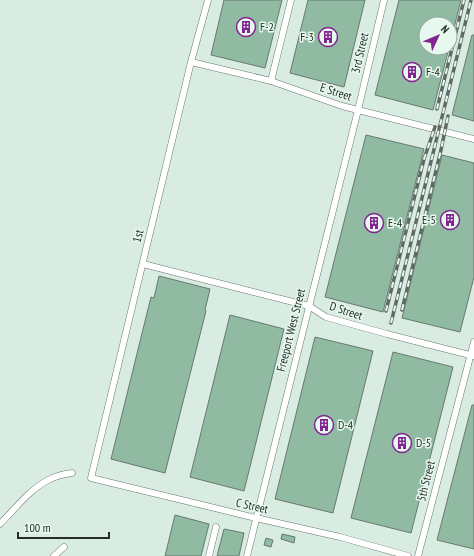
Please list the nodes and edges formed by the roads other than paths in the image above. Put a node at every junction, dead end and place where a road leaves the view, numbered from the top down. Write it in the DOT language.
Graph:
graph roads {
  1 [pos="208,0"];
  2 [pos="291,0"];
  3 [pos="384,0"];
  4 [pos="192,62"];
  5 [pos="271,81"];
  6 [pos="358,110"];
  7 [pos="474,139"];
  8 [pos="143,264"];
  9 [pos="309,306"];
  10 [pos="474,342"];
  11 [pos="472,356"];
  12 [pos="72,473"];
  13 [pos="91,478"];
  14 [pos="256,518"];
  15 [pos="0,524"];
  16 [pos="216,527"];
  17 [pos="64,547"];
  18 [pos="54,556"];
  19 [pos="209,556"];
  20 [pos="247,556"];
  21 [pos="408,556"];
  22 [pos="418,556"];
  1 -- 4 [label="street, 1st"];
  2 -- 5 [label="street"];
  3 -- 6 [label="street, 3rd Street"];
  4 -- 5 [label="street, E Street"];
  4 -- 8 [label="street, 1st"];
  5 -- 6 [label="street, E Street"];
  6 -- 7 [label="street, E Street"];
  6 -- 9 [label="street, Freeport West Street"];
  8 -- 9 [label="street, D Street"];
  8 -- 13 [label="street, 1st"];
  9 -- 11 [label="street, D Street"];
  9 -- 14 [label="street, Freeport West Street"];
  10 -- 11 [label="street, 5th Street"];
  11 -- 22 [label="street, 5th Street"];
  12 -- 15 [label="street"];
  13 -- 14 [label="street, C Street"];
  14 -- 20 [label="street, Freeport West Street"];
  14 -- 21 [label="street, C Street"];
  16 -- 19 [label="street"];
  17 -- 18 [label="street"];
}
